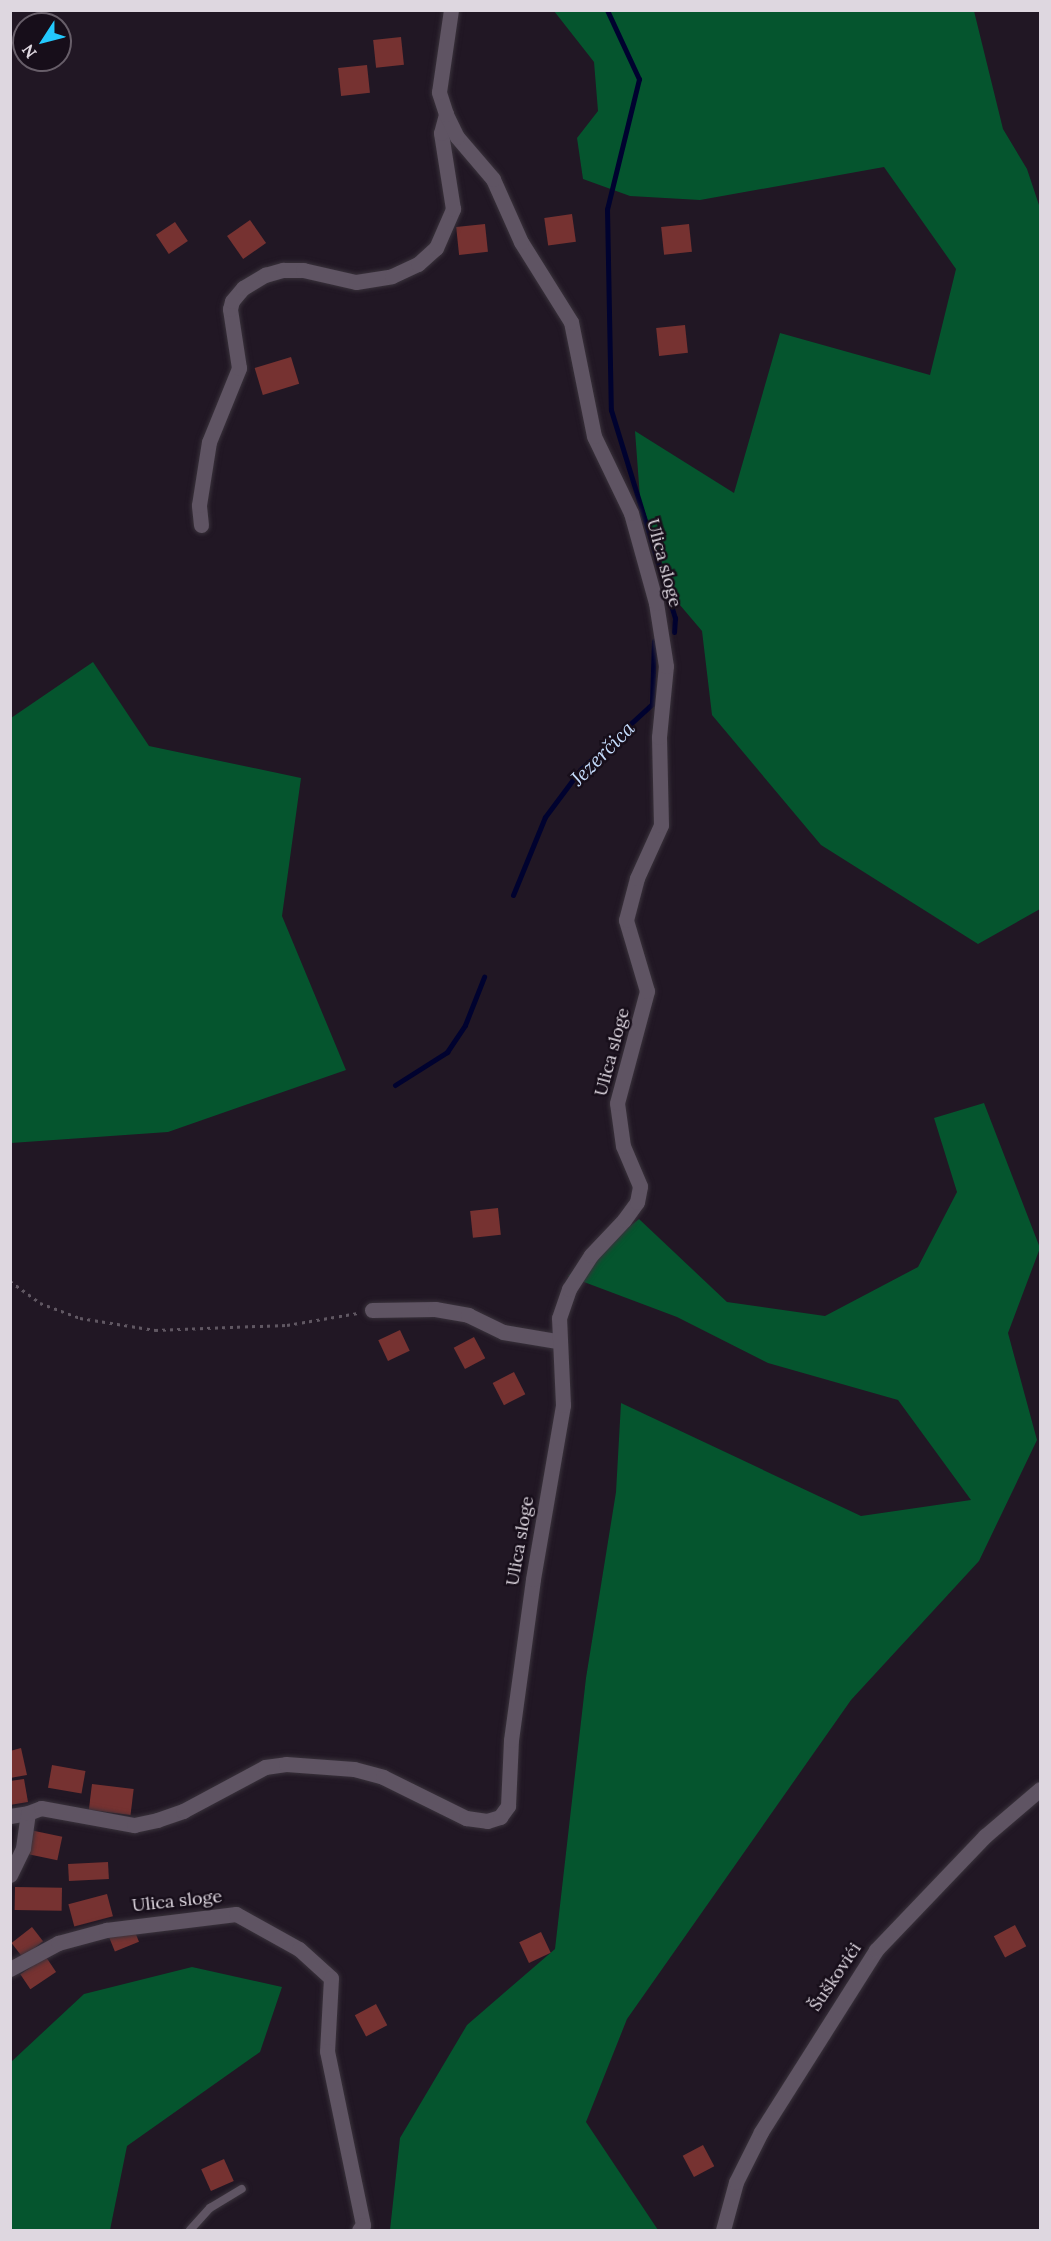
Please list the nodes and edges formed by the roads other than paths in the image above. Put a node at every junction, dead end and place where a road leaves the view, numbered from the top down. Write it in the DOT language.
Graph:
graph roads {
  1 [pos="451,10"];
  2 [pos="446,114"];
  3 [pos="201,525"];
  4 [pos="372,1310"];
  5 [pos="557,1341"];
  6 [pos="1041,1789"];
  7 [pos="28,1813"];
  8 [pos="10,1816"];
  9 [pos="10,1875"];
  10 [pos="10,1969"];
  11 [pos="242,2189"];
  12 [pos="190,2230"];
  13 [pos="359,2230"];
  14 [pos="723,2230"];
  1 -- 2 [label="street, Ulica sloge"];
  2 -- 3 [label="street"];
  2 -- 5 [label="street, Ulica sloge"];
  4 -- 5 [label="street"];
  5 -- 7 [label="street, Ulica sloge"];
  6 -- 14 [label="street, Šuškovići"];
  7 -- 8 [label="street"];
  7 -- 9 [label="street"];
  10 -- 13 [label="street, Ulica sloge"];
  11 -- 12 [label="lane"];
}
